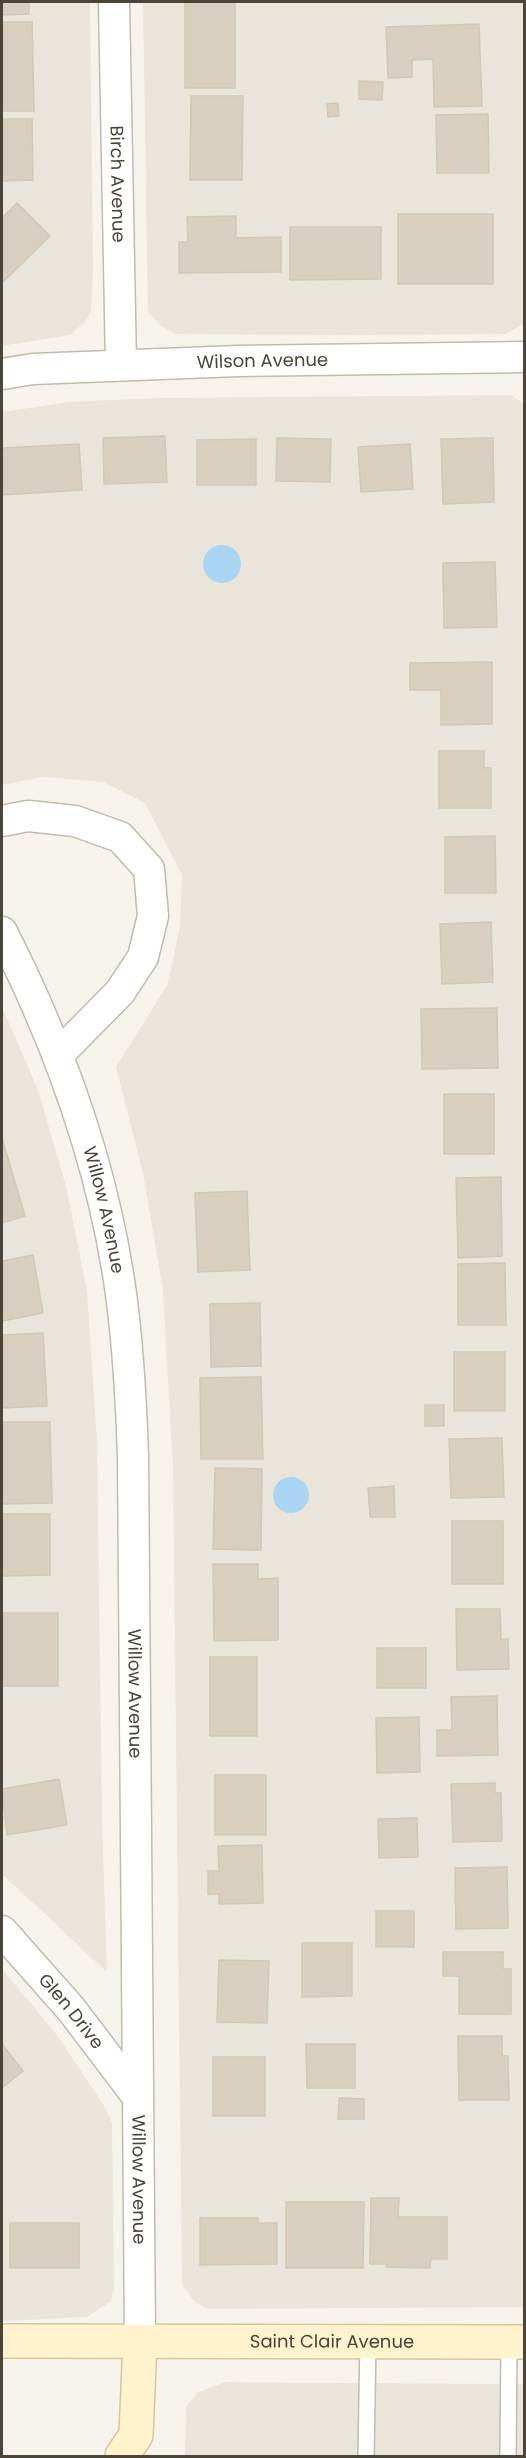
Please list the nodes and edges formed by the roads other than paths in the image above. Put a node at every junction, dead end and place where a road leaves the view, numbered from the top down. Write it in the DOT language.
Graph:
graph roads {
  1 [pos="114,2"];
  2 [pos="525,357"];
  3 [pos="121,365"];
  4 [pos="2,374"];
  5 [pos="2,821"];
  6 [pos="2,932"];
  7 [pos="58,1055"];
  8 [pos="2,1931"];
  9 [pos="137,2096"];
  10 [pos="2,2341"];
  11 [pos="140,2341"];
  12 [pos="369,2341"];
  13 [pos="517,2342"];
  14 [pos="122,2457"];
  15 [pos="366,2457"];
  16 [pos="508,2457"];
  1 -- 3 [label="street, Birch Avenue"];
  2 -- 3 [label="street, Wilson Avenue"];
  3 -- 4 [label="street, Wilson Avenue"];
  5 -- 7 [label="street"];
  6 -- 7 [label="street, Willow Avenue"];
  7 -- 9 [label="street, Willow Avenue"];
  8 -- 9 [label="street, Glen Drive"];
  9 -- 11 [label="street, Willow Avenue"];
  10 -- 11 [label="street, Saint Clair Avenue"];
  11 -- 12 [label="street, Saint Clair Avenue"];
  11 -- 14 [label="street"];
  12 -- 13 [label="street, Saint Clair Avenue"];
  12 -- 15 [label="lane"];
  13 -- 16 [label="lane"];
}
